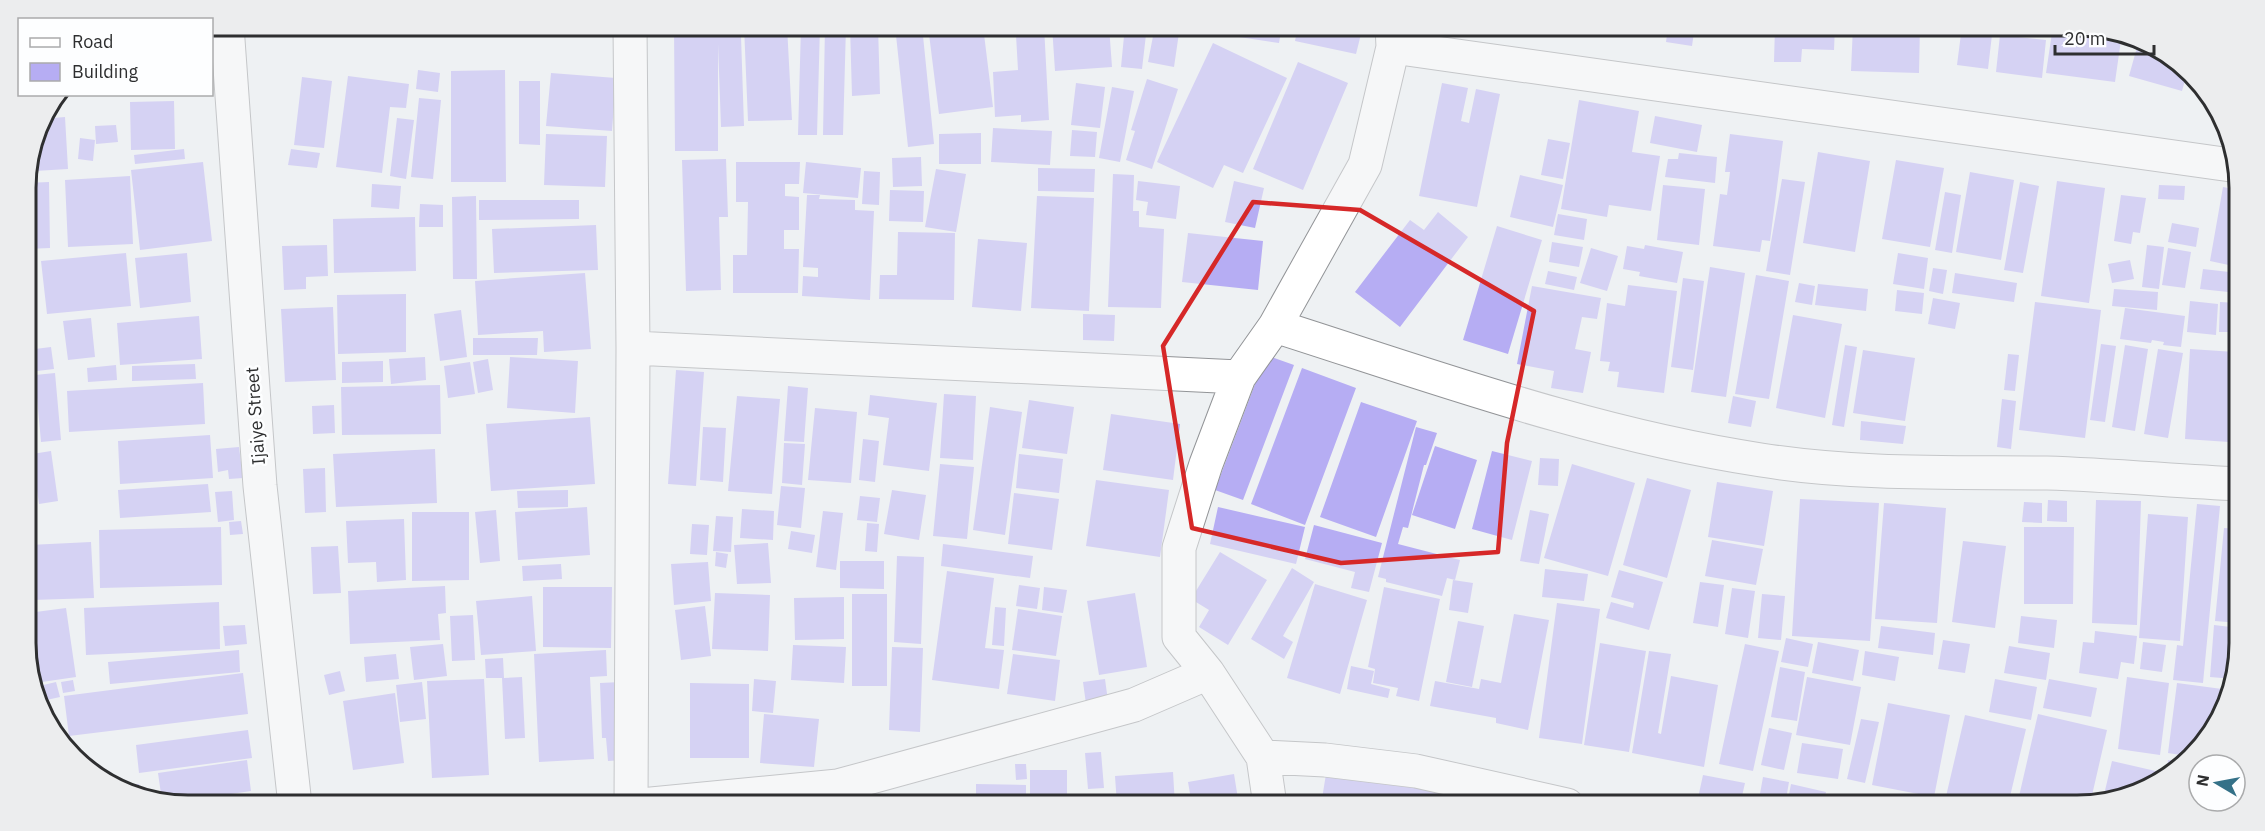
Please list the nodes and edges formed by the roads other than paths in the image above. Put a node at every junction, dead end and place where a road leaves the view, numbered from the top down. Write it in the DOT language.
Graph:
graph roads {
  1 [pos="228,36"];
  2 [pos="630,36"];
  3 [pos="1392,36"];
  4 [pos="2227,164"];
  5 [pos="1275,326"];
  6 [pos="633,348"];
  7 [pos="1239,377"];
  8 [pos="2229,483"];
  9 [pos="1208,673"];
  10 [pos="1263,758"];
  11 [pos="294,795"];
  12 [pos="631,795"];
  13 [pos="745,795"];
  14 [pos="1269,795"];
  15 [pos="1523,795"];
  1 -- 11 [label="street, Ijaiye Street"];
  2 -- 6 [label="street"];
  3 -- 4 [label="street"];
  3 -- 5 [label="street"];
  5 -- 7 [label="street"];
  5 -- 8 [label="street"];
  6 -- 7 [label="street"];
  6 -- 12 [label="street"];
  7 -- 9 [label="street"];
  9 -- 10 [label="street"];
  9 -- 13 [label="street"];
  10 -- 14 [label="street"];
  10 -- 15 [label="street"];
}
